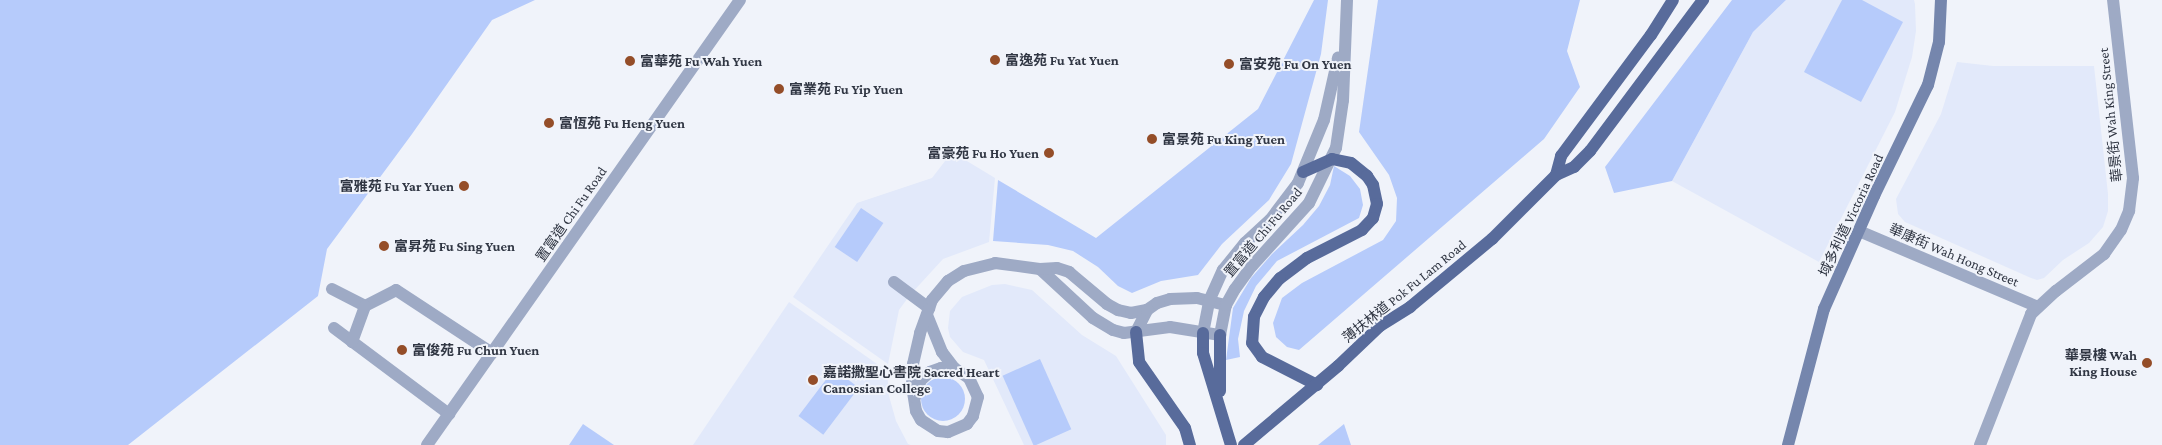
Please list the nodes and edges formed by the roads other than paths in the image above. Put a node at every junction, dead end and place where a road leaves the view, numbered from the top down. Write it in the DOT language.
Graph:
graph roads {
  1 [pos="740,0"];
  2 [pos="1347,0"];
  3 [pos="1673,0"];
  4 [pos="1703,0"];
  5 [pos="1941,0"];
  6 [pos="2113,0"];
  7 [pos="1344,31"];
  8 [pos="1332,159"];
  9 [pos="1303,172"];
  10 [pos="1556,175"];
  11 [pos="1859,230"];
  12 [pos="1040,269"];
  13 [pos="894,282"];
  14 [pos="332,288"];
  15 [pos="1209,300"];
  16 [pos="1226,305"];
  17 [pos="365,306"];
  18 [pos="2038,307"];
  19 [pos="1147,310"];
  20 [pos="928,311"];
  21 [pos="334,328"];
  22 [pos="1136,332"];
  23 [pos="1203,333"];
  24 [pos="1220,335"];
  25 [pos="352,342"];
  26 [pos="492,353"];
  27 [pos="954,368"];
  28 [pos="1317,385"];
  29 [pos="914,400"];
  30 [pos="449,414"];
  31 [pos="1223,416"];
  32 [pos="427,445"];
  33 [pos="1190,445"];
  34 [pos="1231,445"];
  35 [pos="1244,445"];
  36 [pos="1788,445"];
  37 [pos="1980,445"];
  1 -- 26 [label="street, 置富道 Chi Fu Road"];
  2 -- 7 [label="street, 置富道 Chi Fu Road"];
  3 -- 10 [label="main road, 薄扶林道 Pok Fu Lam Road"];
  4 -- 10 [label="main road, 薄扶林道 Pok Fu Lam Road"];
  5 -- 11 [label="main road, 域多利道 Victoria Road"];
  6 -- 18 [label="street, 華景街 Wah King Street"];
  7 -- 8 [label="street, 置富道 Chi Fu Road"];
  7 -- 9 [label="street, 置富道 Chi Fu Road"];
  8 -- 9 [label="main road"];
  8 -- 16 [label="street, 置富道 Chi Fu Road"];
  8 -- 28 [label="main road"];
  9 -- 15 [label="street, 置富道 Chi Fu Road"];
  10 -- 28 [label="main road, 薄扶林道 Pok Fu Lam Road"];
  11 -- 18 [label="street, 華康街 Wah Hong Street"];
  11 -- 36 [label="main road, 域多利道 Victoria Road"];
  12 -- 19 [label="street"];
  12 -- 20 [label="street"];
  12 -- 22 [label="street"];
  13 -- 20 [label="street"];
  14 -- 17 [label="street"];
  15 -- 16 [label="street"];
  15 -- 19 [label="street"];
  15 -- 23 [label="street, 置富道 Chi Fu Road"];
  16 -- 24 [label="street, 置富道 Chi Fu Road"];
  17 -- 25 [label="street"];
  17 -- 26 [label="street"];
  18 -- 37 [label="street, 華景街 Wah King Street"];
  19 -- 22 [label="street"];
  20 -- 27 [label="street"];
  20 -- 29 [label="street"];
  21 -- 25 [label="street"];
  22 -- 23 [label="street"];
  22 -- 33 [label="main road"];
  23 -- 24 [label="street"];
  23 -- 31 [label="main road"];
  24 -- 31 [label="main road"];
  25 -- 30 [label="street"];
  26 -- 30 [label="street, 置富道 Chi Fu Road"];
  27 -- 29 [label="street"];
  27 -- 29 [label="street"];
  28 -- 35 [label="main road, 薄扶林道 Pok Fu Lam Road"];
  30 -- 32 [label="street, 置富道 Chi Fu Road"];
  31 -- 34 [label="main road"];
}
